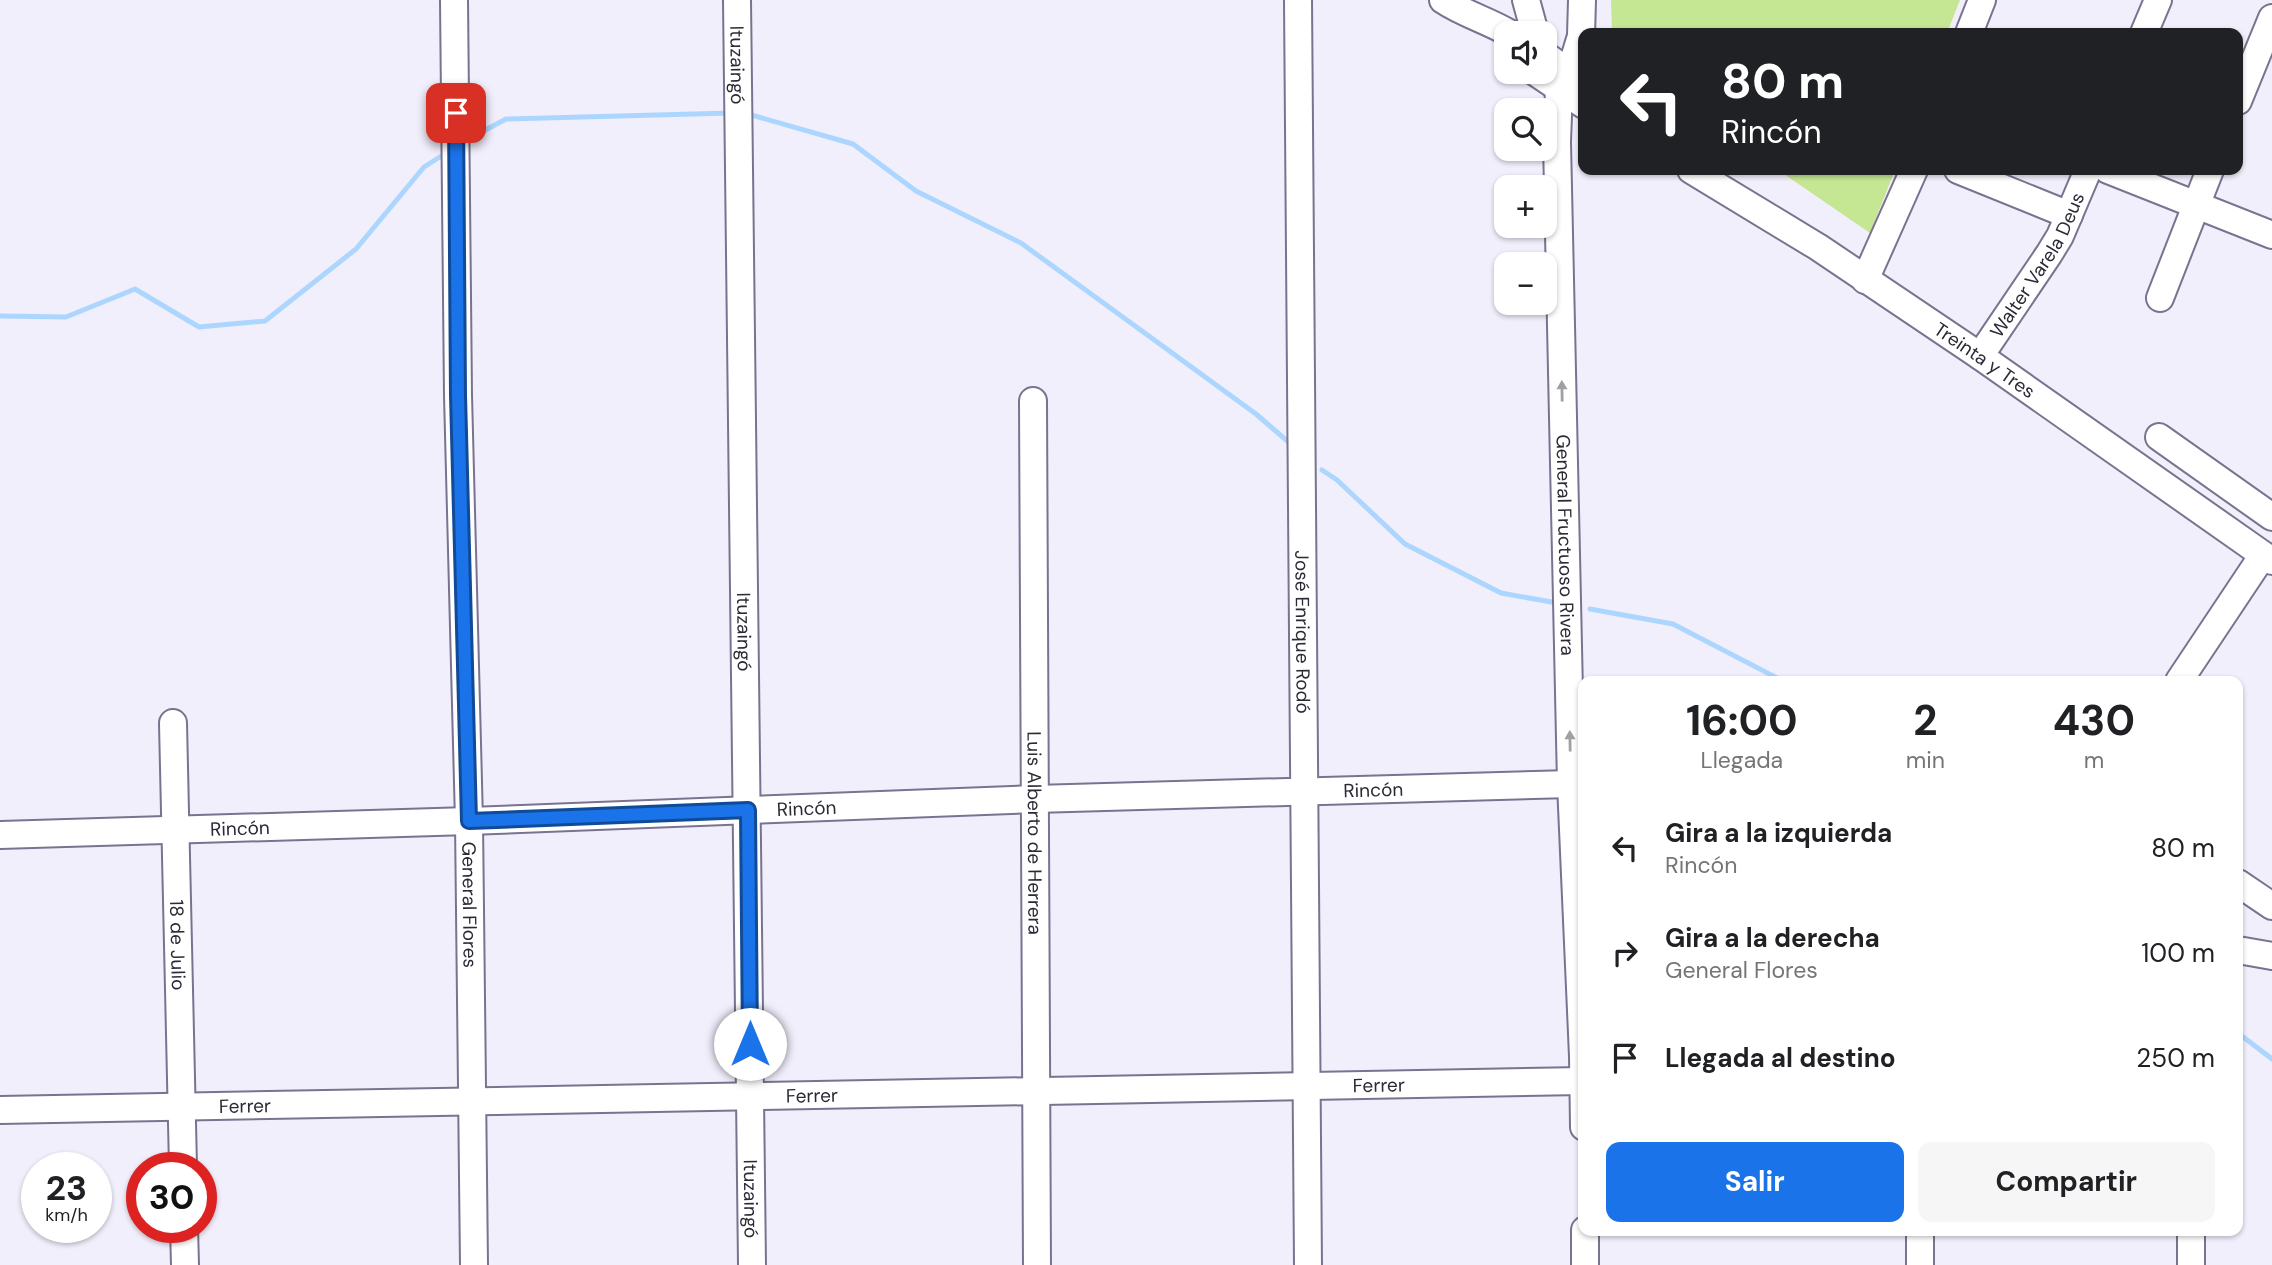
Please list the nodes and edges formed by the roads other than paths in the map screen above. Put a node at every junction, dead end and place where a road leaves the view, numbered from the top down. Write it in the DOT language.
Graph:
graph roads {
  1 [pos="454,0"];
  2 [pos="737,0"];
  3 [pos="1298,0"];
  4 [pos="1526,0"];
  5 [pos="1582,0"];
  6 [pos="1982,0"];
  7 [pos="2158,0"];
  8 [pos="1453,7"];
  9 [pos="2272,18"];
  10 [pos="1532,21"];
  11 [pos="1494,25"];
  12 [pos="1581,28"];
  13 [pos="1971,28"];
  14 [pos="2146,28"];
  15 [pos="1494,40"];
  16 [pos="1578,50"];
  17 [pos="1557,67"];
  18 [pos="1571,81"];
  19 [pos="2243,89"];
  20 [pos="1699,175"];
  21 [pos="1912,175"];
  22 [pos="1970,175"];
  23 [pos="2086,175"];
  24 [pos="2121,175"];
  25 [pos="2208,175"];
  26 [pos="2196,204"];
  27 [pos="2069,215"];
  28 [pos="2272,235"];
  29 [pos="1866,280"];
  30 [pos="2160,298"];
  31 [pos="1980,356"];
  32 [pos="1033,401"];
  33 [pos="2159,437"];
  34 [pos="2272,517"];
  35 [pos="2272,526"];
  36 [pos="2264,556"];
  37 [pos="2182,676"];
  38 [pos="173,723"];
  39 [pos="1571,783"];
  40 [pos="1305,790"];
  41 [pos="1035,799"];
  42 [pos="748,810"];
  43 [pos="469,821"];
  44 [pos="176,828"];
  45 [pos="0,835"];
  46 [pos="2243,886"];
  47 [pos="2272,906"];
  48 [pos="2243,951"];
  49 [pos="2272,956"];
  50 [pos="1578,957"];
  51 [pos="1578,1081"];
  52 [pos="1308,1086"];
  53 [pos="1036,1090"];
  54 [pos="750,1096"];
  55 [pos="472,1102"];
  56 [pos="181,1106"];
  57 [pos="0,1110"];
  58 [pos="183,1152"];
  59 [pos="1585,1236"];
  60 [pos="1920,1236"];
  61 [pos="2191,1236"];
  62 [pos="184,1243"];
  63 [pos="185,1265"];
  64 [pos="474,1265"];
  65 [pos="752,1265"];
  66 [pos="1037,1265"];
  67 [pos="1308,1265"];
  68 [pos="1585,1265"];
  69 [pos="1920,1265"];
  70 [pos="2191,1265"];
  1 -- 43 [label="street, General Flores"];
  2 -- 42 [label="street, Ituzaingó"];
  3 -- 40 [label="street, José Enrique Rodó"];
  4 -- 10 [label="street"];
  5 -- 12 [label="street, General Fructuoso Rivera"];
  6 -- 13 [label="street"];
  7 -- 14 [label="street"];
  8 -- 11 [label="street"];
  8 -- 15 [label="street"];
  9 -- 19 [label="street"];
  16 -- 18 [label="street, General Fructuoso Rivera"];
  17 -- 18 [label="street"];
  39 -- 18 [label="street, General Fructuoso Rivera, one-way"];
  20 -- 29 [label="street, Treinta y Tres"];
  21 -- 29 [label="street"];
  22 -- 27 [label="street"];
  23 -- 27 [label="street, Walter Varela Deus"];
  24 -- 26 [label="street"];
  25 -- 26 [label="street"];
  26 -- 28 [label="street"];
  26 -- 30 [label="street"];
  27 -- 31 [label="street, Walter Varela Deus"];
  29 -- 31 [label="street, Treinta y Tres"];
  31 -- 36 [label="street, Treinta y Tres"];
  32 -- 41 [label="street, Luis Alberto de Herrera"];
  33 -- 34 [label="street"];
  35 -- 36 [label="street"];
  36 -- 37 [label="street"];
  38 -- 44 [label="street, 18 de Julio"];
  39 -- 40 [label="street, Rincón"];
  39 -- 50 [label="street, General Fructuoso Rivera"];
  40 -- 41 [label="street, Rincón"];
  40 -- 52 [label="street, José Enrique Rodó"];
  41 -- 42 [label="street, Rincón"];
  41 -- 53 [label="street, Luis Alberto de Herrera"];
  42 -- 43 [label="street, Rincón"];
  42 -- 54 [label="street, Ituzaingó"];
  43 -- 44 [label="street, Rincón"];
  43 -- 55 [label="street, General Flores"];
  44 -- 45 [label="street, Rincón"];
  44 -- 56 [label="street, 18 de Julio"];
  46 -- 47 [label="street"];
  48 -- 49 [label="street"];
  51 -- 52 [label="street, Ferrer"];
  52 -- 53 [label="street, Ferrer"];
  52 -- 67 [label="street, José Enrique Rodó"];
  53 -- 54 [label="street, Ferrer"];
  53 -- 66 [label="street, Luis Alberto de Herrera"];
  54 -- 55 [label="street, Ferrer"];
  54 -- 65 [label="street, Ituzaingó"];
  55 -- 56 [label="street, Ferrer"];
  55 -- 64 [label="street, General Flores"];
  56 -- 57 [label="street, Ferrer"];
  56 -- 58 [label="street, 18 de Julio"];
  59 -- 68 [label="street"];
  60 -- 69 [label="street"];
  61 -- 70 [label="street"];
  62 -- 63 [label="street"];
}
